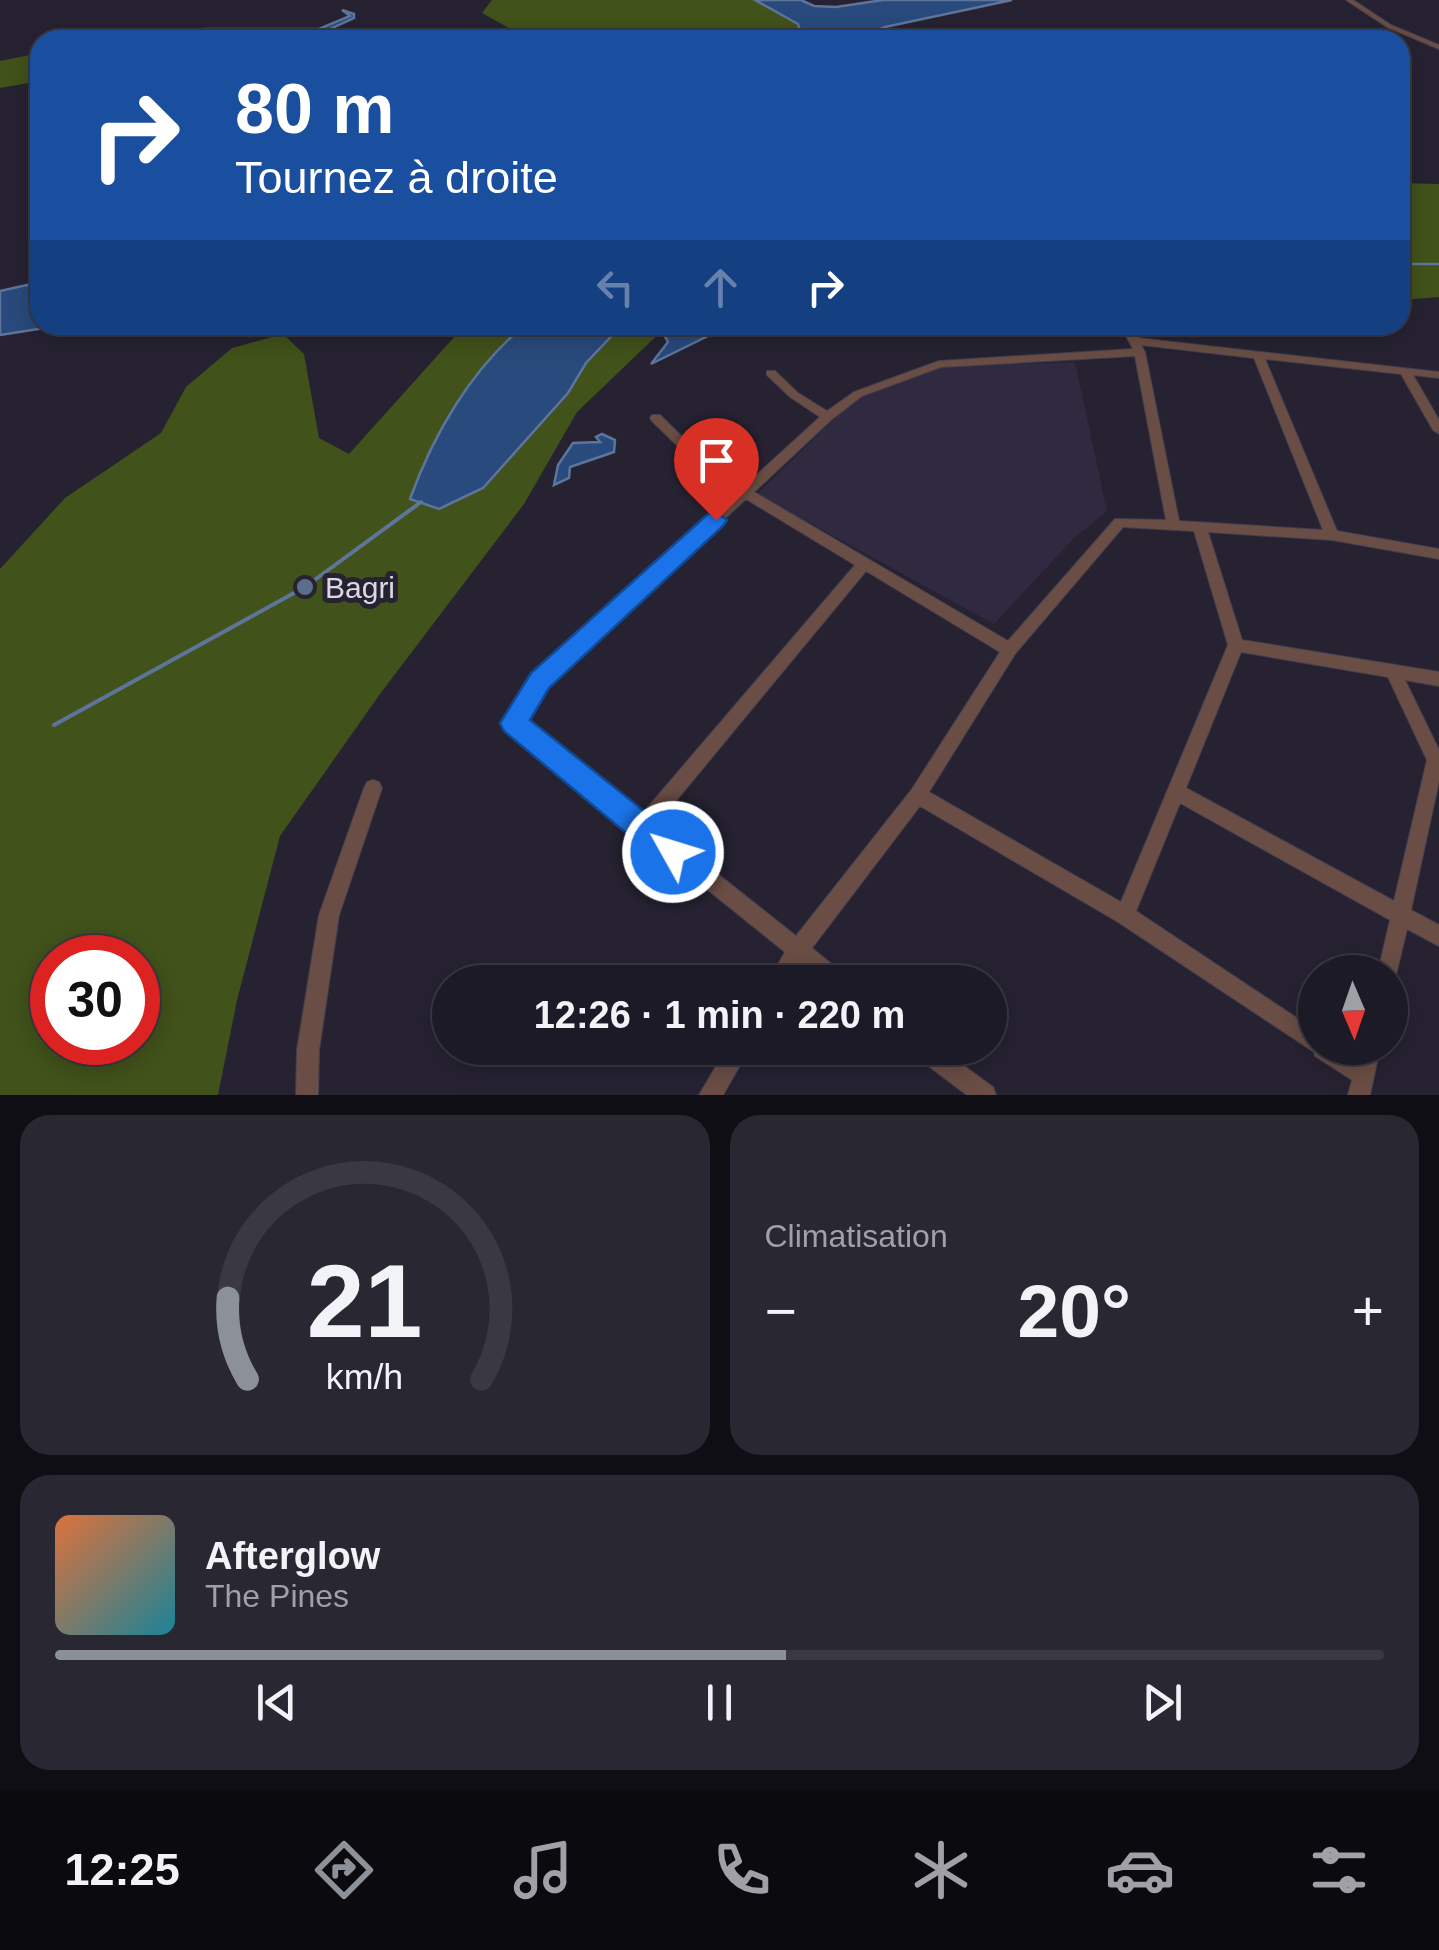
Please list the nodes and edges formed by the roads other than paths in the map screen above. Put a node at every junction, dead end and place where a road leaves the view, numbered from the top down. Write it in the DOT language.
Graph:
graph roads {
  1 [pos="1349,0"];
  2 [pos="1399,30"];
  3 [pos="1410,35"];
  4 [pos="1439,47"];
  5 [pos="1131,335"];
  6 [pos="1137,347"];
  7 [pos="1258,354"];
  8 [pos="1405,372"];
  9 [pos="771,373"];
  10 [pos="1439,374"];
  11 [pos="828,417"];
  12 [pos="656,418"];
  13 [pos="1439,430"];
  14 [pos="746,493"];
  15 [pos="1173,524"];
  16 [pos="1200,528"];
  17 [pos="1332,535"];
  18 [pos="1439,554"];
  19 [pos="864,564"];
  20 [pos="1236,645"];
  21 [pos="1010,650"];
  22 [pos="1394,673"];
  23 [pos="1439,679"];
  24 [pos="373,788"];
  25 [pos="1177,792"];
  26 [pos="918,795"];
  27 [pos="642,828"];
  28 [pos="1402,914"];
  29 [pos="1124,915"];
  30 [pos="1439,936"];
  31 [pos="797,951"];
  32 [pos="1392,955"];
  33 [pos="788,965"];
  34 [pos="816,965"];
  35 [pos="1298,1031"];
  36 [pos="729,1065"];
  37 [pos="946,1065"];
  38 [pos="1340,1065"];
  39 [pos="1361,1085"];
  40 [pos="307,1095"];
  41 [pos="710,1095"];
  42 [pos="986,1095"];
  1 -- 2 [label="street"];
  3 -- 4 [label="street"];
  5 -- 6 [label="street"];
  6 -- 7 [label="street"];
  6 -- 11 [label="street"];
  6 -- 15 [label="street"];
  7 -- 8 [label="street"];
  7 -- 17 [label="street"];
  8 -- 10 [label="street"];
  8 -- 13 [label="street"];
  9 -- 11 [label="street"];
  11 -- 14 [label="street"];
  12 -- 14 [label="street"];
  14 -- 19 [label="street"];
  14 -- 27 [label="street"];
  15 -- 16 [label="street"];
  15 -- 21 [label="street"];
  16 -- 17 [label="street"];
  16 -- 20 [label="street"];
  17 -- 18 [label="street"];
  19 -- 21 [label="street"];
  19 -- 27 [label="street"];
  20 -- 22 [label="street"];
  20 -- 25 [label="street"];
  21 -- 26 [label="street"];
  22 -- 23 [label="street"];
  22 -- 28 [label="street"];
  24 -- 40 [label="street"];
  25 -- 28 [label="street"];
  25 -- 29 [label="street"];
  26 -- 29 [label="street"];
  26 -- 31 [label="street"];
  27 -- 31 [label="street"];
  28 -- 30 [label="street"];
  28 -- 32 [label="street"];
  29 -- 35 [label="street"];
  31 -- 33 [label="street"];
  31 -- 34 [label="street"];
  36 -- 41 [label="street"];
  37 -- 42 [label="street"];
  38 -- 39 [label="street"];
}
